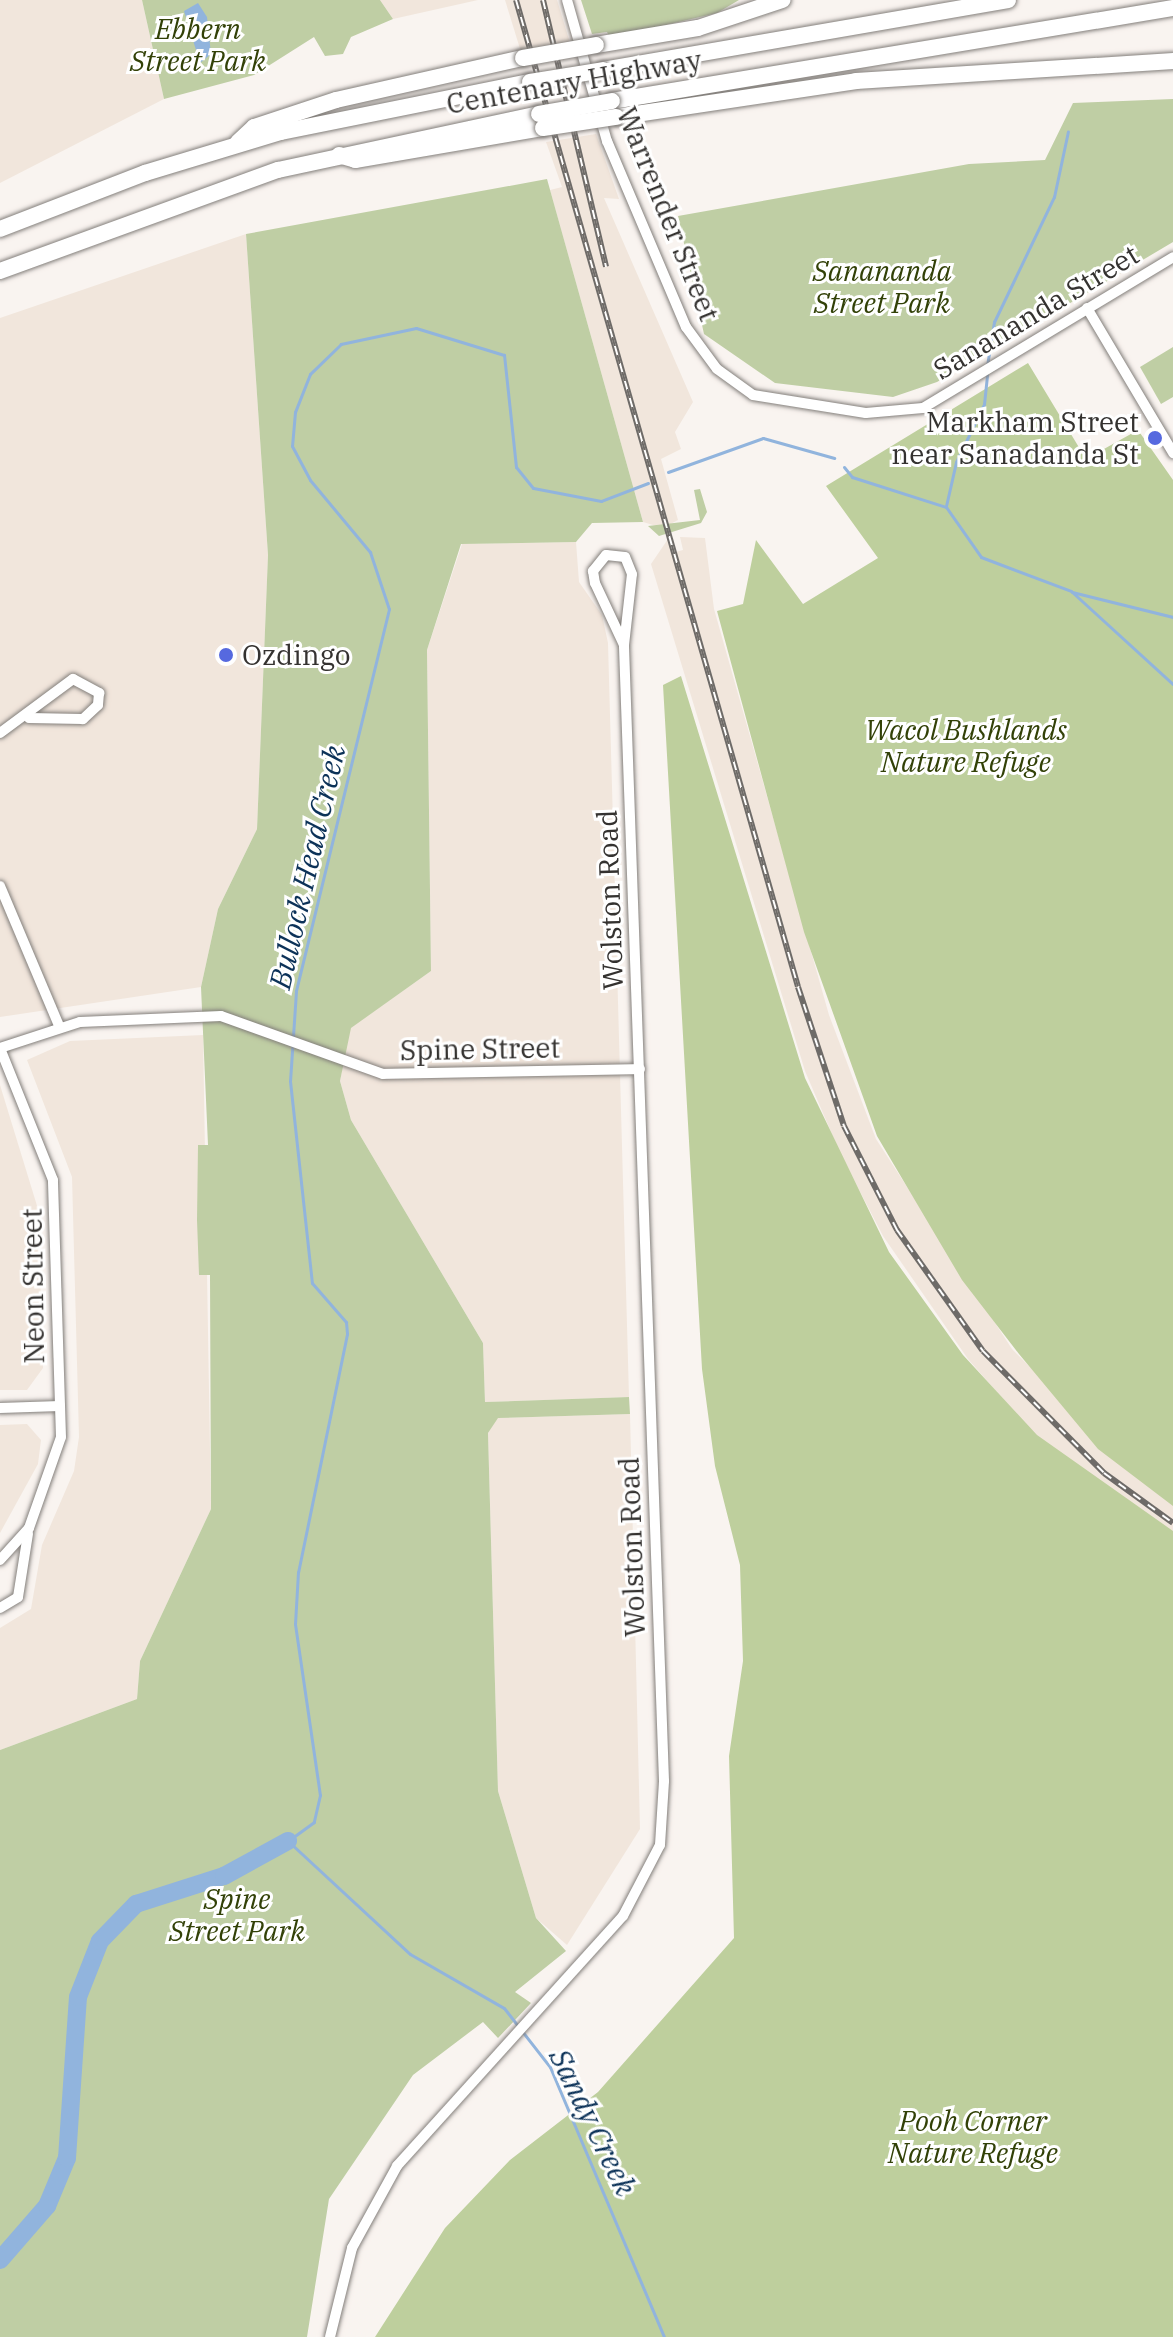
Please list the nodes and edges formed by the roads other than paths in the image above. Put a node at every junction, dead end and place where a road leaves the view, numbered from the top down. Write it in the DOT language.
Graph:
graph roads {
  1 [pos="567,0"];
  2 [pos="782,0"];
  3 [pos="1008,0"];
  4 [pos="1173,8"];
  5 [pos="1173,61"];
  6 [pos="614,109"];
  7 [pos="234,146"];
  8 [pos="0,229"];
  9 [pos="1173,257"];
  10 [pos="0,271"];
  11 [pos="1087,308"];
  12 [pos="923,408"];
  13 [pos="1173,453"];
  14 [pos="624,645"];
  15 [pos="29,718"];
  16 [pos="0,733"];
  17 [pos="0,886"];
  18 [pos="59,1026"];
  19 [pos="0,1048"];
  20 [pos="640,1069"];
  21 [pos="60,1406"];
  22 [pos="0,1408"];
  23 [pos="29,1528"];
  24 [pos="0,1560"];
  25 [pos="0,1608"];
  26 [pos="330,2337"];
  1 -- 12 [label="street, Warrender Street"];
  2 -- 7 [label="highway, bridge"];
  3 -- 7 [label="highway, Centenary Highway, bridge"];
  4 -- 6 [label="highway, Centenary Highway"];
  5 -- 6 [label="highway"];
  6 -- 10 [label="highway, Centenary Highway, bridge"];
  7 -- 8 [label="highway, Centenary Highway"];
  9 -- 11 [label="street, Sanananda Street"];
  11 -- 12 [label="street, Sanananda Street"];
  11 -- 13 [label="street"];
  14 -- 14 [label="street, Wolston Road"];
  14 -- 20 [label="street, Wolston Road"];
  15 -- 15 [label="street"];
  15 -- 16 [label="street"];
  17 -- 18 [label="street"];
  18 -- 19 [label="street, Spine Street"];
  18 -- 20 [label="street, Spine Street"];
  19 -- 21 [label="street, Neon Street"];
  20 -- 26 [label="street, Wolston Road"];
  21 -- 22 [label="street"];
  21 -- 23 [label="street, Neon Street"];
  23 -- 24 [label="street, Neon Street"];
  23 -- 25 [label="street, Neon Street"];
}
